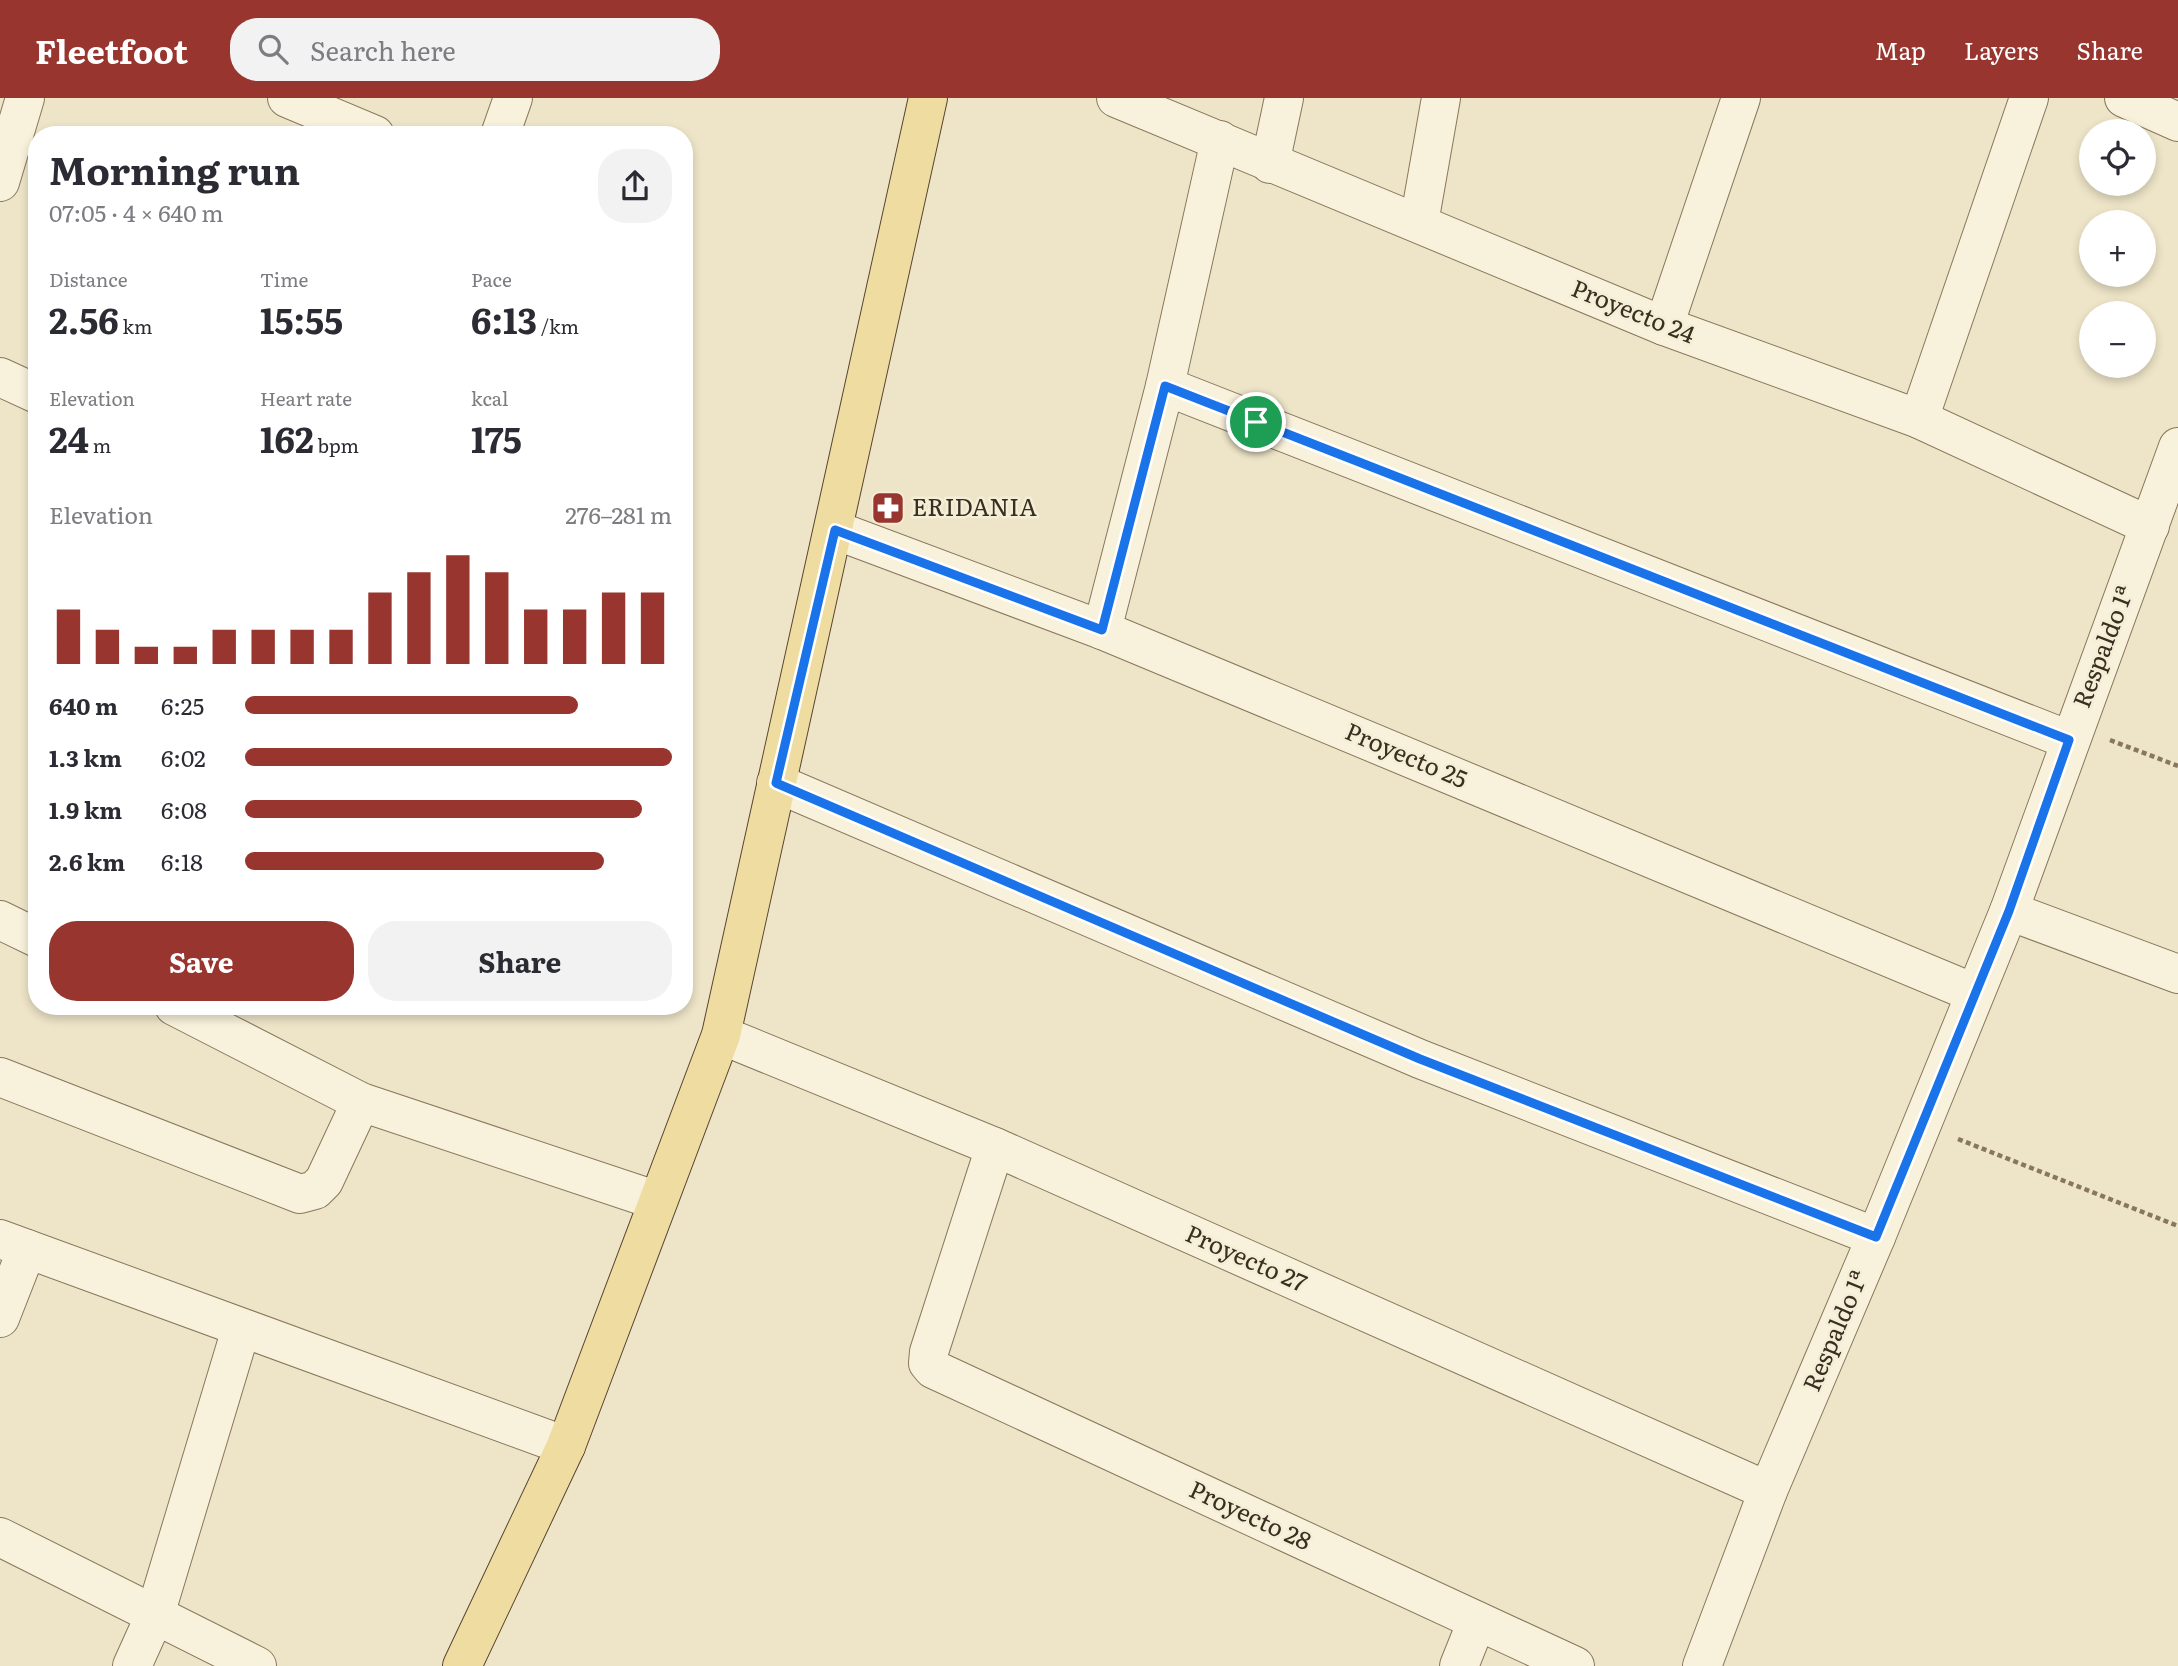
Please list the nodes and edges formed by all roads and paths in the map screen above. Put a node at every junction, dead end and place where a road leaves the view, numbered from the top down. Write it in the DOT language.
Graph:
graph roads {
  1 [pos="287,98"];
  2 [pos="513,98"];
  3 [pos="928,98"];
  4 [pos="1116,98"];
  5 [pos="1284,98"];
  6 [pos="1441,98"];
  7 [pos="1741,98"];
  8 [pos="2029,98"];
  9 [pos="2124,98"];
  10 [pos="2178,122"];
  11 [pos="25,123"];
  12 [pos="354,126"];
  13 [pos="503,126"];
  14 [pos="1220,140"];
  15 [pos="1269,164"];
  16 [pos="0,182"];
  17 [pos="1419,223"];
  18 [pos="1664,326"];
  19 [pos="0,377"];
  20 [pos="1165,386"];
  21 [pos="28,390"];
  22 [pos="1919,419"];
  23 [pos="2178,447"];
  24 [pos="2150,526"];
  25 [pos="835,530"];
  26 [pos="1102,630"];
  27 [pos="2071,733"];
  28 [pos="2178,766"];
  29 [pos="776,783"];
  30 [pos="2009,911"];
  31 [pos="2178,974"];
  32 [pos="1974,993"];
  33 [pos="212,1015"];
  34 [pos="233,1020"];
  35 [pos="720,1035"];
  36 [pos="0,1077"];
  37 [pos="361,1102"];
  38 [pos="1921,1124"];
  39 [pos="995,1147"];
  40 [pos="658,1201"];
  41 [pos="2178,1226"];
  42 [pos="1876,1237"];
  43 [pos="14,1244"];
  44 [pos="0,1318"];
  45 [pos="241,1329"];
  46 [pos="566,1446"];
  47 [pos="1768,1491"];
  48 [pos="0,1537"];
  49 [pos="155,1615"];
  50 [pos="1477,1620"];
  51 [pos="132,1666"];
  52 [pos="257,1666"];
  53 [pos="462,1666"];
  54 [pos="1458,1666"];
  55 [pos="1575,1666"];
  56 [pos="1702,1666"];
  1 -- 12 [label="street"];
  2 -- 13 [label="street"];
  3 -- 25 [label="main road"];
  4 -- 14 [label="street, Proyecto 24"];
  5 -- 15 [label="street"];
  6 -- 17 [label="street"];
  7 -- 18 [label="street"];
  8 -- 22 [label="street"];
  9 -- 10 [label="street"];
  11 -- 16 [label="street"];
  14 -- 15 [label="street, Proyecto 24"];
  14 -- 20 [label="street"];
  15 -- 17 [label="street, Proyecto 24"];
  17 -- 18 [label="street, Proyecto 24"];
  18 -- 22 [label="street, Proyecto 24"];
  19 -- 21 [label="street"];
  20 -- 26 [label="street"];
  20 -- 27 [label="street"];
  22 -- 24 [label="street, Proyecto 24"];
  23 -- 24 [label="street, Respaldo 1ª"];
  24 -- 27 [label="street, Respaldo 1ª"];
  25 -- 26 [label="street, Proyecto 25"];
  25 -- 29 [label="main road"];
  26 -- 32 [label="street, Proyecto 25"];
  27 -- 28 [label="path"];
  27 -- 30 [label="street, Respaldo 1ª"];
  29 -- 35 [label="main road"];
  29 -- 42 [label="street"];
  30 -- 31 [label="street"];
  30 -- 32 [label="street, Respaldo 1ª"];
  32 -- 38 [label="street, Respaldo 1ª"];
  33 -- 34 [label="street"];
  34 -- 37 [label="street"];
  35 -- 39 [label="street, Proyecto 27"];
  35 -- 40 [label="main road"];
  36 -- 37 [label="street"];
  37 -- 40 [label="street"];
  38 -- 41 [label="path"];
  38 -- 42 [label="street, Respaldo 1ª"];
  39 -- 47 [label="street, Proyecto 27"];
  39 -- 50 [label="street, Proyecto 28"];
  40 -- 46 [label="main road"];
  42 -- 47 [label="street, Respaldo 1ª"];
  43 -- 44 [label="street"];
  43 -- 45 [label="street"];
  45 -- 46 [label="street"];
  45 -- 49 [label="street"];
  46 -- 53 [label="main road"];
  47 -- 56 [label="street, Respaldo 1ª"];
  48 -- 49 [label="street"];
  49 -- 51 [label="street"];
  49 -- 52 [label="street"];
  50 -- 54 [label="street"];
  50 -- 55 [label="street, Proyecto 28"];
}
